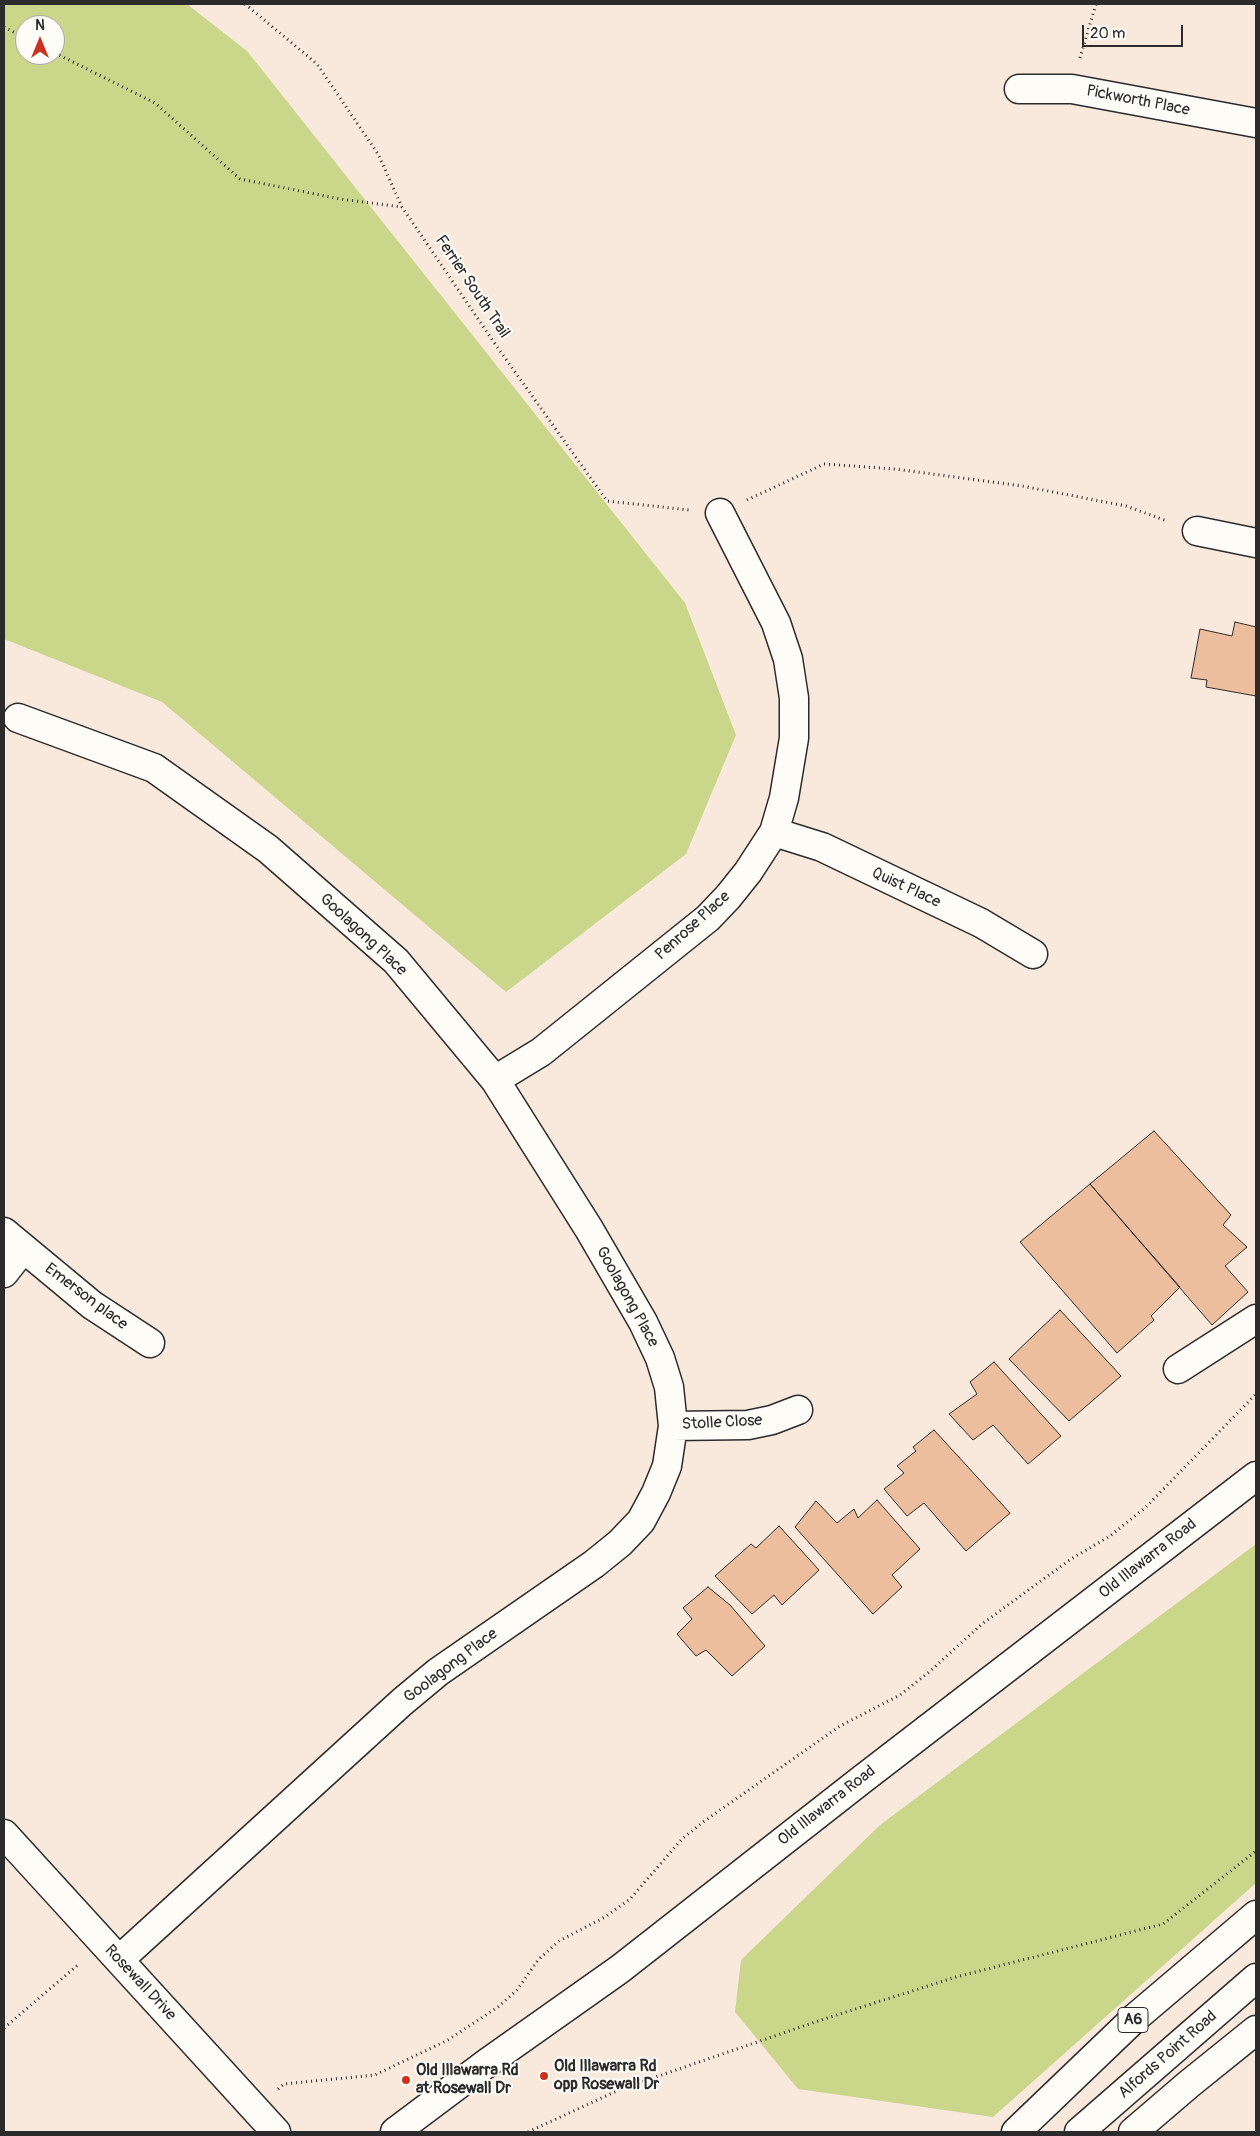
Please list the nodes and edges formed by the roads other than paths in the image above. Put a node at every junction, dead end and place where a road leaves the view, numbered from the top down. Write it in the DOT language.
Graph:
graph roads {
  1 [pos="1019,89"];
  2 [pos="1256,123"];
  3 [pos="720,514"];
  4 [pos="1197,532"];
  5 [pos="1256,543"];
  6 [pos="18,718"];
  7 [pos="774,832"];
  8 [pos="1033,954"];
  9 [pos="495,1080"];
  10 [pos="4,1232"];
  11 [pos="23,1250"];
  12 [pos="4,1273"];
  13 [pos="1256,1319"];
  14 [pos="150,1343"];
  15 [pos="1178,1369"];
  16 [pos="798,1410"];
  17 [pos="673,1426"];
  18 [pos="1256,1476"];
  19 [pos="4,1834"];
  20 [pos="1256,1915"];
  21 [pos="111,1952"];
  22 [pos="1256,1978"];
  23 [pos="1256,2030"];
  24 [pos="276,2132"];
  25 [pos="395,2132"];
  26 [pos="1016,2132"];
  27 [pos="1079,2132"];
  28 [pos="1133,2132"];
  1 -- 2 [label="main road, Pickworth Place"];
  3 -- 7 [label="main road, Penrose Place"];
  4 -- 5 [label="main road"];
  6 -- 9 [label="main road, Goolagong Place"];
  7 -- 8 [label="main road, Quist Place"];
  7 -- 9 [label="main road, Penrose Place"];
  9 -- 17 [label="main road, Goolagong Place"];
  10 -- 11 [label="main road, Emerson place"];
  11 -- 12 [label="main road"];
  11 -- 14 [label="main road, Emerson place"];
  13 -- 15 [label="main road"];
  16 -- 17 [label="main road, Stolle Close"];
  17 -- 21 [label="main road, Goolagong Place"];
  18 -- 25 [label="main road, Old Illawarra Road"];
  19 -- 21 [label="main road, Rosewall Drive"];
  20 -- 26 [label="main road, A6"];
  21 -- 24 [label="main road, Rosewall Drive"];
  22 -- 27 [label="main road, Alfords Point Road"];
  23 -- 28 [label="main road"];
}
